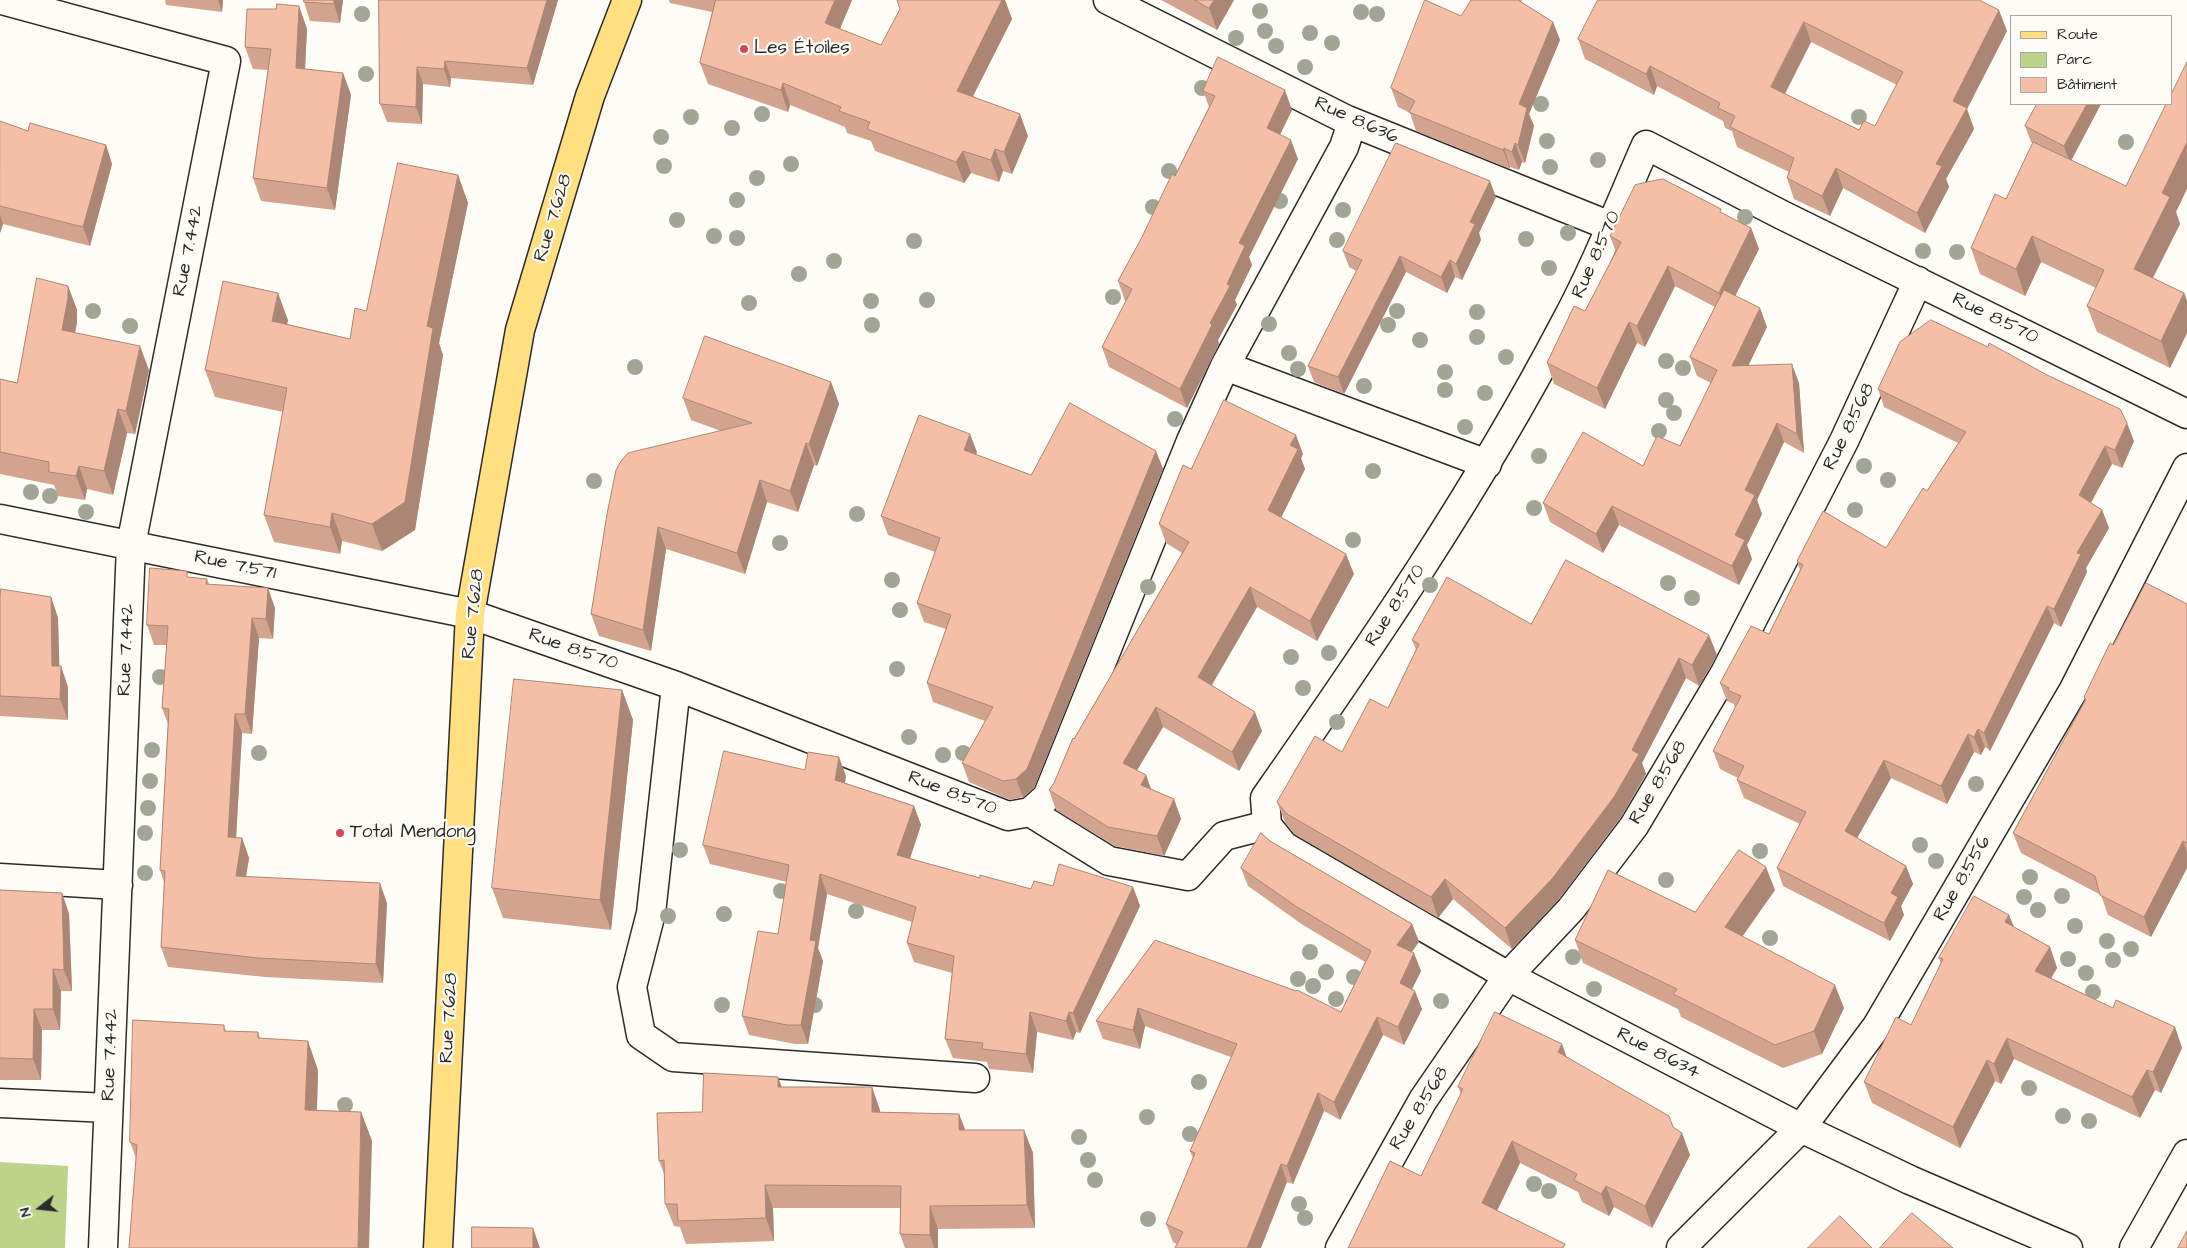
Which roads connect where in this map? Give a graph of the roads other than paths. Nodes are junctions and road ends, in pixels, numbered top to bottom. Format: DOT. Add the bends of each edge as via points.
graph roads {
  1 [pos="2,0"];
  2 [pos="627,0"];
  3 [pos="1108,0"];
  4 [pos="1347,120"];
  5 [pos="1610,226"];
  6 [pos="1918,281"];
  7 [pos="1225,366"];
  8 [pos="2187,414"];
  9 [pos="1487,464"];
  10 [pos="2187,468"];
  11 [pos="0,519"];
  12 [pos="131,544"];
  13 [pos="470,614"];
  14 [pos="676,686"];
  15 [pos="1030,812"];
  16 [pos="1267,825"];
  17 [pos="0,878"];
  18 [pos="118,885"];
  19 [pos="1508,976"];
  20 [pos="975,1078"];
  21 [pos="0,1103"];
  22 [pos="108,1108"];
  23 [pos="1801,1128"];
  24 [pos="2187,1154"];
  25 [pos="103,1248"];
  26 [pos="438,1248"];
  27 [pos="1340,1248"];
  28 [pos="1681,1248"];
  29 [pos="2068,1248"];
  30 [pos="2134,1248"];
  1 -- 12 [label="street, Rue 7.442" via="226,61"];
  2 -- 13 [label="main road, Rue 7.628" via="590,96 520,330"];
  3 -- 4 [label="street, Rue 8.636"];
  4 -- 5 [label="street, Rue 8.636"];
  4 -- 7 [label="street" via="1350,129 1344,147"];
  5 -- 6 [label="street, Rue 8.570" via="1646,145"];
  5 -- 9 [label="street, Rue 8.570" via="1565,324"];
  6 -- 8 [label="street, Rue 8.570"];
  6 -- 19 [label="street, Rue 8.568" via="1844,441 1720,681 1634,826 1571,909"];
  7 -- 9 [label="street"];
  7 -- 15 [label="street" via="1191,441 1047,797"];
  9 -- 16 [label="street, Rue 8.570" via="1361,659 1265,798"];
  10 -- 23 [label="street, Rue 8.556" via="2074,691 1877,1026"];
  11 -- 12 [label="street, Rue 7.571"];
  12 -- 13 [label="street, Rue 7.571"];
  12 -- 18 [label="street, Rue 7.442"];
  13 -- 14 [label="street, Rue 8.570"];
  13 -- 26 [label="main road, Rue 7.628"];
  14 -- 15 [label="street, Rue 8.570" via="1008,816"];
  14 -- 20 [label="street" via="651,912 632,987 641,1035 673,1057"];
  15 -- 16 [label="street" via="1109,860 1188,876 1224,836"];
  16 -- 19 [label="street, Rue 8.634" via="1284,846"];
  17 -- 18 [label="street"];
  18 -- 22 [label="street, Rue 7.442"];
  19 -- 23 [label="street, Rue 8.634"];
  19 -- 27 [label="street, Rue 8.568" via="1423,1100"];
  21 -- 22 [label="street"];
  22 -- 25 [label="street, Rue 7.442"];
  23 -- 28 [label="street, Rue 8.556"];
  23 -- 29 [label="street, Rue 8.634" via="1910,1180"];
  24 -- 30 [label="street"];
}
